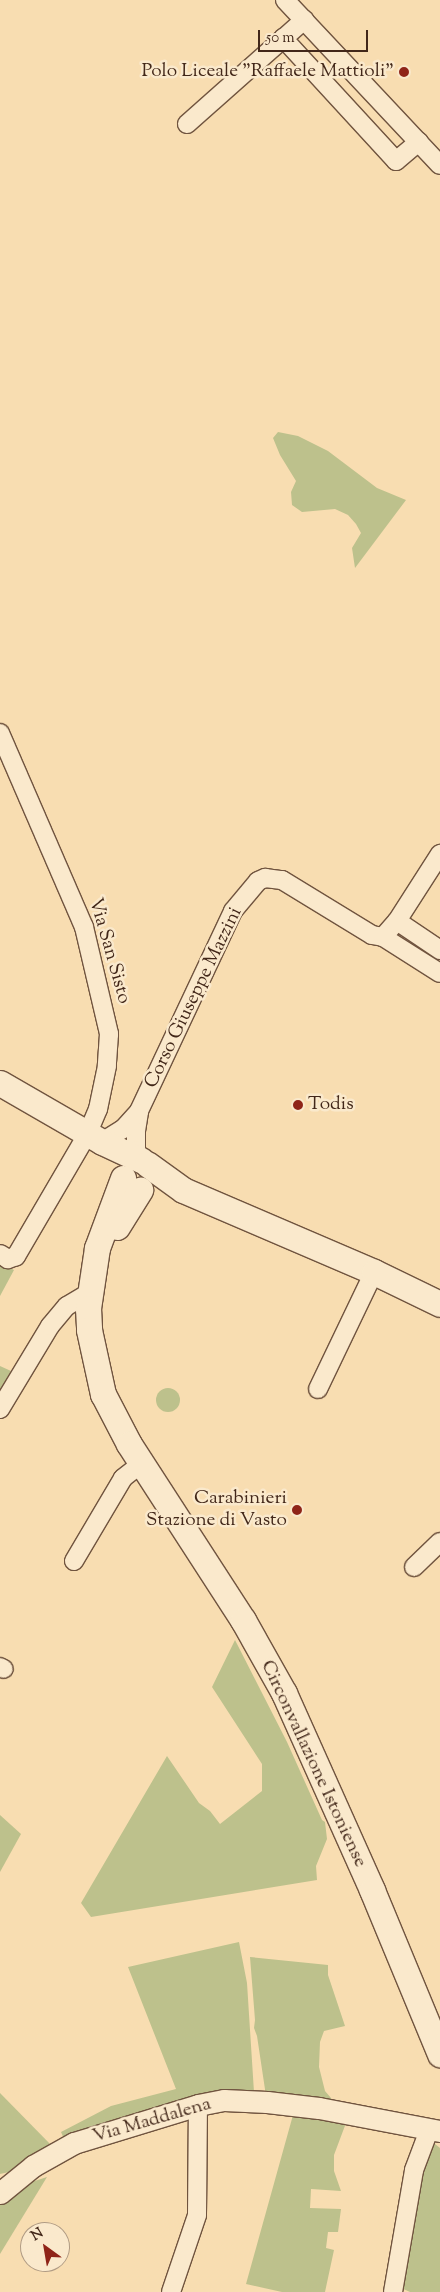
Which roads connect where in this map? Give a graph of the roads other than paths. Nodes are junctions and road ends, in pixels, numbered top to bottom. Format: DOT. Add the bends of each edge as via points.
graph roads {
  1 [pos="285,0"];
  2 [pos="304,20"];
  3 [pos="283,38"];
  4 [pos="187,124"];
  5 [pos="419,142"];
  6 [pos="440,164"];
  7 [pos="0,733"];
  8 [pos="440,854"];
  9 [pos="397,921"];
  10 [pos="383,937"];
  11 [pos="440,950"];
  12 [pos="440,973"];
  13 [pos="0,1083"];
  14 [pos="139,1111"];
  15 [pos="95,1138"];
  16 [pos="137,1175"];
  17 [pos="0,1254"];
  18 [pos="374,1272"];
  19 [pos="90,1288"];
  20 [pos="440,1304"];
  21 [pos="318,1389"];
  22 [pos="0,1409"];
  23 [pos="142,1464"];
  24 [pos="440,1542"];
  25 [pos="74,1561"];
  26 [pos="414,1567"];
  27 [pos="440,2054"];
  28 [pos="198,2106"];
  29 [pos="436,2131"];
  30 [pos="0,2193"];
  31 [pos="171,2292"];
  32 [pos="393,2292"];
  1 -- 2 [label="street"];
  2 -- 3 [label="street"];
  2 -- 5 [label="street"];
  3 -- 4 [label="street"];
  3 -- 5 [label="street" via="396,162"];
  5 -- 6 [label="street"];
  7 -- 15 [label="street, Via San Sisto" via="72,898 93,959 109,1034"];
  8 -- 9 [label="street"];
  9 -- 10 [label="street"];
  9 -- 11 [label="street"];
  10 -- 12 [label="street, Corso Giuseppe Mazzini"];
  10 -- 14 [label="street, Corso Giuseppe Mazzini" via="372,935 282,880 265,878 258,881 233,911"];
  13 -- 15 [label="main road"];
  14 -- 15 [label="street, Corso Giuseppe Mazzini" via="123,1130"];
  14 -- 16 [label="street, Corso Giuseppe Mazzini"];
  15 -- 16 [label="main road"];
  15 -- 17 [label="street, Via San Sisto" via="16,1256 8,1259"];
  16 -- 18 [label="main road" via="183,1190"];
  16 -- 19 [label="main road, Circonvallazione Istoniense" via="97,1248"];
  18 -- 20 [label="main road"];
  18 -- 21 [label="street"];
  19 -- 22 [label="street" via="67,1306 50,1326"];
  19 -- 23 [label="main road, Circonvallazione Istoniense" via="89,1330 104,1394"];
  23 -- 25 [label="street" via="123,1478"];
  23 -- 27 [label="main road, Circonvallazione Istoniense" via="238,1611 284,1693 372,1890"];
  24 -- 26 [label="street"];
  28 -- 29 [label="street, Via Maddalena" via="224,2100 267,2102 319,2108"];
  28 -- 30 [label="street, Via Maddalena" via="74,2143 34,2166"];
  28 -- 31 [label="street" via="197,2215"];
  29 -- 32 [label="street" via="414,2170"];
}
